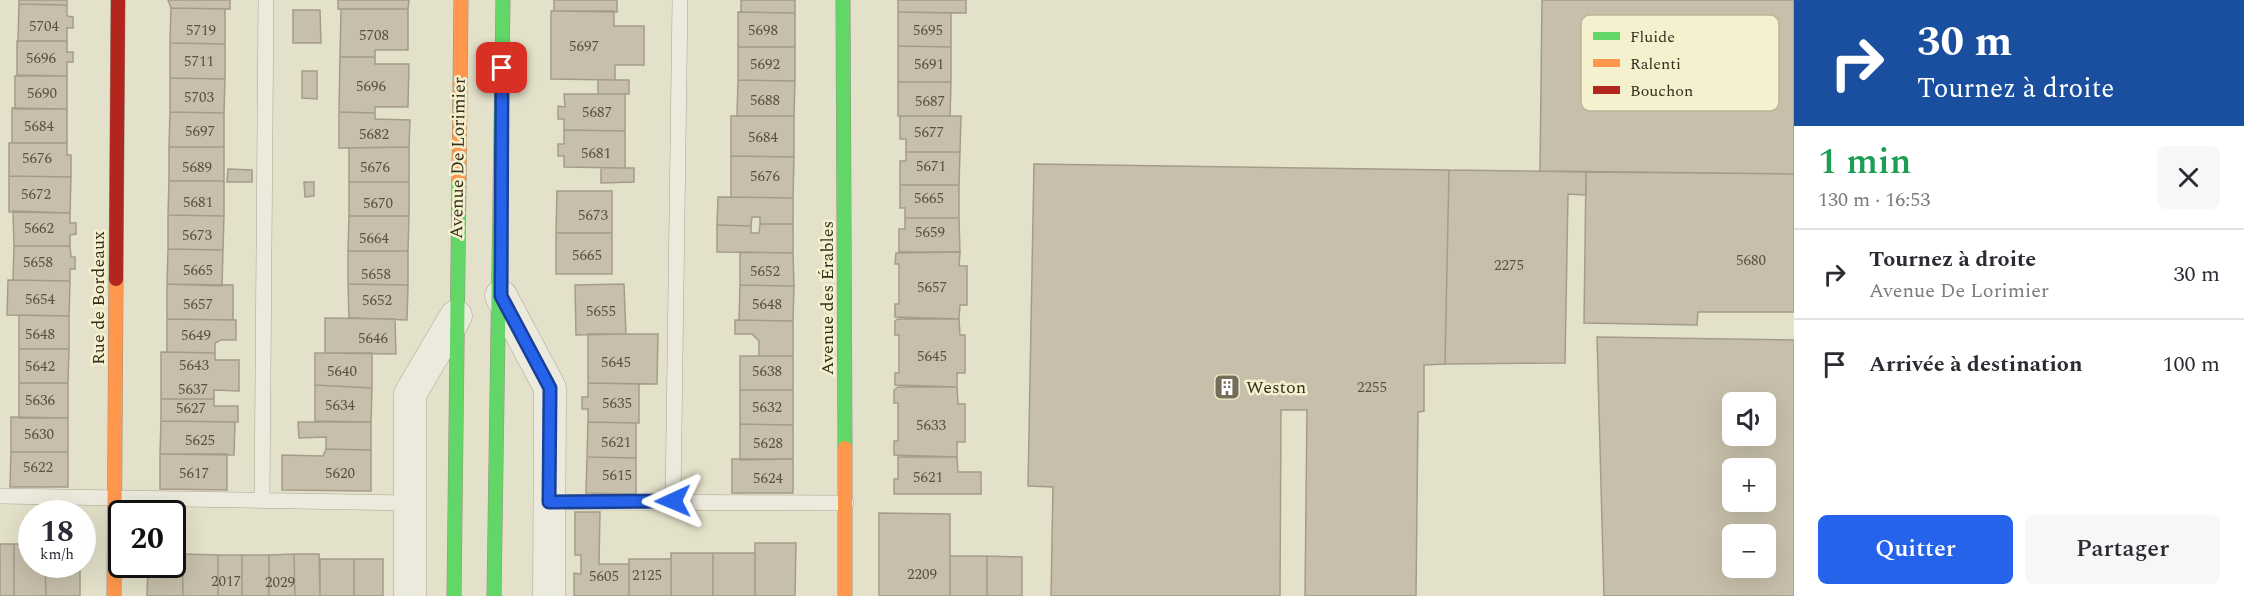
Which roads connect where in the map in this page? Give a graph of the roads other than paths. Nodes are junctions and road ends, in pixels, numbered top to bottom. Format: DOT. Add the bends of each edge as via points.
graph roads {
  1 [pos="118,0"];
  2 [pos="266,0"];
  3 [pos="461,0"];
  4 [pos="503,0"];
  5 [pos="680,0"];
  6 [pos="843,0"];
  7 [pos="501,296"];
  8 [pos="456,316"];
  9 [pos="0,496"];
  10 [pos="115,497"];
  11 [pos="262,499"];
  12 [pos="673,501"];
  13 [pos="549,502"];
  14 [pos="410,503"];
  15 [pos="846,503"];
  16 [pos="114,596"];
  17 [pos="410,596"];
  18 [pos="454,596"];
  19 [pos="494,596"];
  20 [pos="549,596"];
  21 [pos="845,596"];
  1 -- 10 [label="street, Rue de Bordeaux"];
  2 -- 11 [label="lane"];
  3 -- 8 [label="street, Avenue De Lorimier"];
  4 -- 7 [label="street"];
  5 -- 12 [label="lane"];
  6 -- 15 [label="street, Avenue des Érables"];
  7 -- 13 [label="street" via="550,388"];
  7 -- 19 [label="street"];
  8 -- 14 [label="street, Avenue De Lorimier" via="410,394"];
  8 -- 18 [label="street, Avenue De Lorimier"];
  9 -- 10 [label="lane"];
  10 -- 11 [label="lane"];
  10 -- 16 [label="street, Rue de Bordeaux"];
  11 -- 14 [label="lane"];
  12 -- 13 [label="lane"];
  12 -- 15 [label="lane"];
  13 -- 20 [label="street"];
  14 -- 17 [label="street, Avenue De Lorimier"];
  15 -- 21 [label="street, Avenue des Érables"];
}
